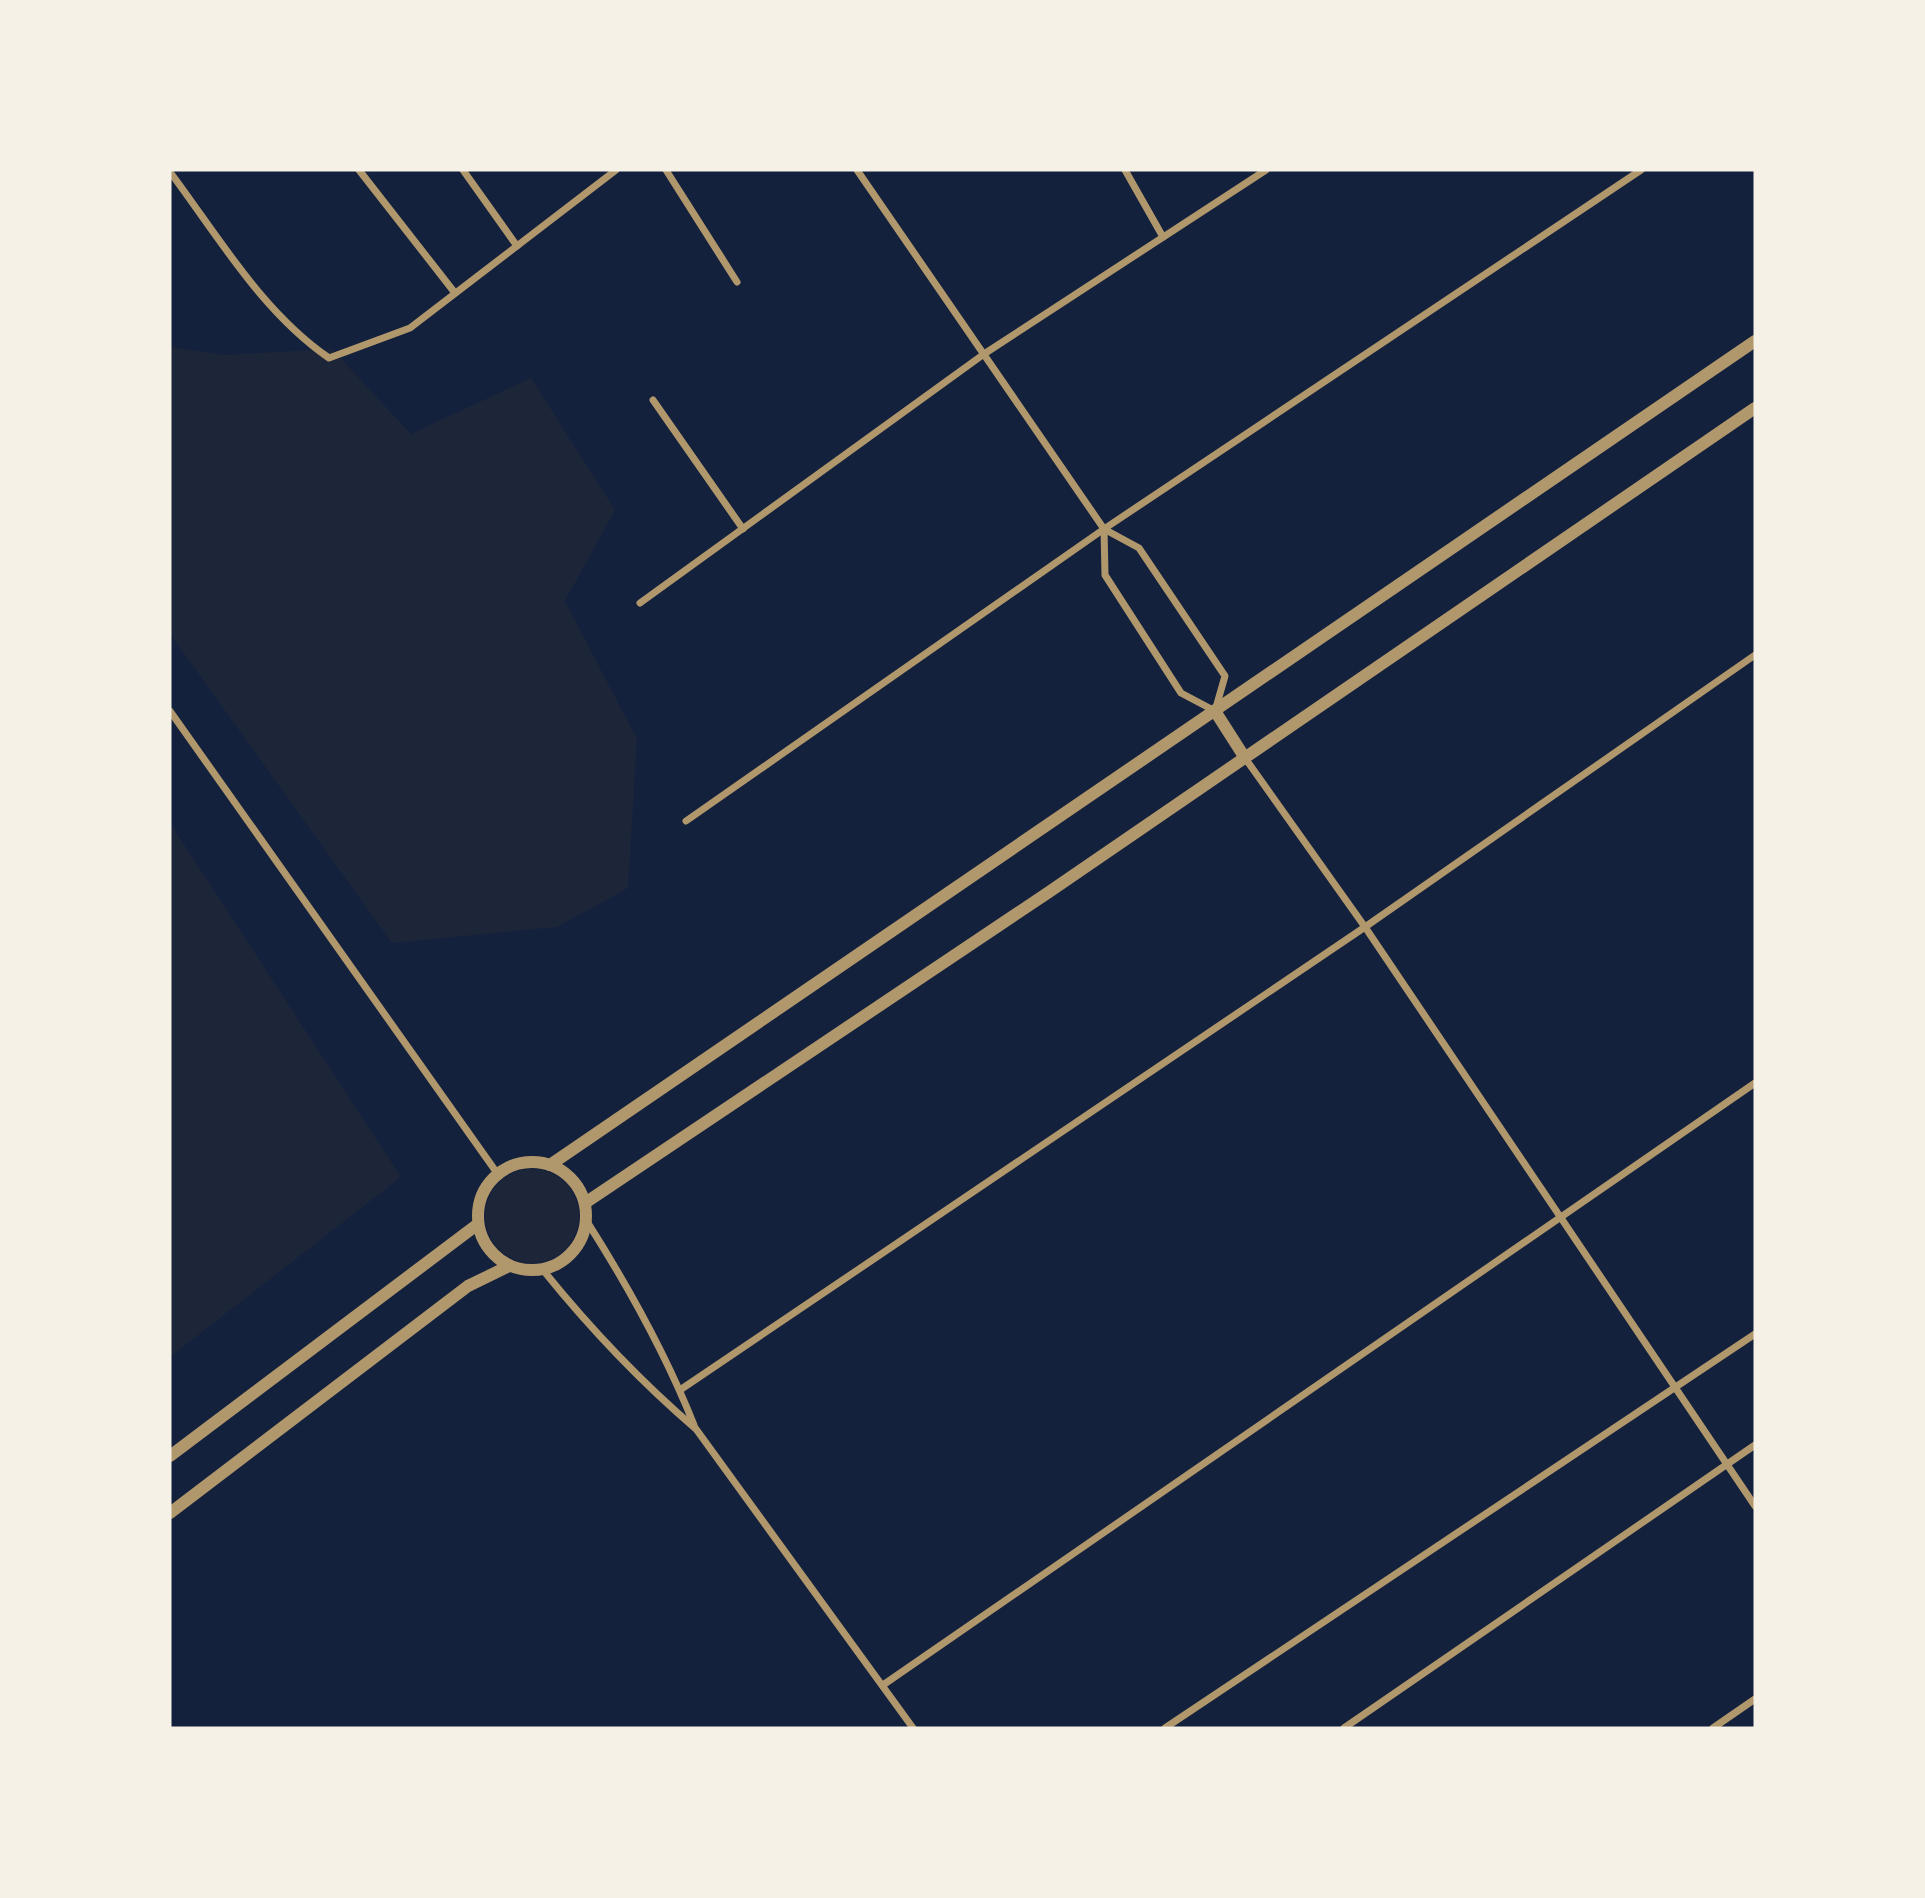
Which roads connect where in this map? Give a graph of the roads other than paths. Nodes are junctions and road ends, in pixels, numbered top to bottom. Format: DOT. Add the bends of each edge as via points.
graph roads {
  1 [pos="359,170"];
  2 [pos="463,170"];
  3 [pos="616,170"];
  4 [pos="666,170"];
  5 [pos="858,170"];
  6 [pos="1125,170"];
  7 [pos="1248,170"];
  8 [pos="1266,170"];
  9 [pos="1641,170"];
  10 [pos="170,172"];
  11 [pos="1253,178"];
  12 [pos="1163,237"];
  13 [pos="517,246"];
  14 [pos="737,282"];
  15 [pos="455,293"];
  16 [pos="1755,341"];
  17 [pos="984,354"];
  18 [pos="653,400"];
  19 [pos="1755,408"];
  20 [pos="743,529"];
  21 [pos="1104,529"];
  22 [pos="640,603"];
  23 [pos="1755,655"];
  24 [pos="170,711"];
  25 [pos="1215,711"];
  26 [pos="1245,758"];
  27 [pos="686,821"];
  28 [pos="1365,926"];
  29 [pos="1755,1083"];
  30 [pos="550,1165"];
  31 [pos="497,1173"];
  32 [pos="585,1203"];
  33 [pos="1561,1217"];
  34 [pos="586,1220"];
  35 [pos="478,1224"];
  36 [pos="509,1266"];
  37 [pos="543,1269"];
  38 [pos="1755,1334"];
  39 [pos="1677,1387"];
  40 [pos="680,1390"];
  41 [pos="696,1429"];
  42 [pos="1755,1445"];
  43 [pos="170,1456"];
  44 [pos="1725,1466"];
  45 [pos="1755,1506"];
  46 [pos="170,1513"];
  47 [pos="883,1685"];
  48 [pos="1755,1699"];
  49 [pos="912,1728"];
  50 [pos="1164,1728"];
  51 [pos="1344,1728"];
  52 [pos="1713,1728"];
  1 -- 15 [label="street"];
  2 -- 13 [label="street"];
  3 -- 13 [label="street"];
  4 -- 14 [label="street"];
  5 -- 17 [label="street"];
  6 -- 12 [label="street"];
  7 -- 11 [label="street"];
  8 -- 11 [label="street"];
  9 -- 21 [label="street"];
  10 -- 15 [label="street" via="276,312 329,358 410,328"];
  11 -- 12 [label="street"];
  12 -- 17 [label="street"];
  13 -- 15 [label="street"];
  16 -- 25 [label="street"];
  17 -- 20 [label="street"];
  17 -- 21 [label="street"];
  18 -- 20 [label="street"];
  19 -- 26 [label="street"];
  20 -- 22 [label="street"];
  21 -- 25 [label="street" via="1105,575 1181,693"];
  21 -- 25 [label="street" via="1139,548 1225,676"];
  21 -- 27 [label="street"];
  23 -- 28 [label="street"];
  24 -- 31 [label="street"];
  25 -- 26 [label="street"];
  25 -- 30 [label="street"];
  26 -- 28 [label="street"];
  26 -- 32 [label="street"];
  28 -- 33 [label="street"];
  28 -- 40 [label="street"];
  29 -- 33 [label="street"];
  30 -- 31 [label="street" via="531,1162"];
  30 -- 32 [label="street" via="579,1187"];
  31 -- 35 [label="street" via="485,1188"];
  32 -- 34 [label="street"];
  33 -- 39 [label="street"];
  33 -- 47 [label="street"];
  34 -- 37 [label="street" via="573,1252"];
  34 -- 40 [label="street" via="629,1287"];
  35 -- 36 [label="street" via="483,1241"];
  35 -- 43 [label="street"];
  36 -- 37 [label="street"];
  36 -- 46 [label="street" via="468,1286"];
  37 -- 41 [label="street" via="575,1310"];
  38 -- 39 [label="street"];
  39 -- 44 [label="street"];
  39 -- 50 [label="street"];
  40 -- 41 [label="street"];
  41 -- 47 [label="street"];
  42 -- 44 [label="street"];
  44 -- 45 [label="street"];
  44 -- 51 [label="street"];
  47 -- 49 [label="street"];
  48 -- 52 [label="street"];
}
